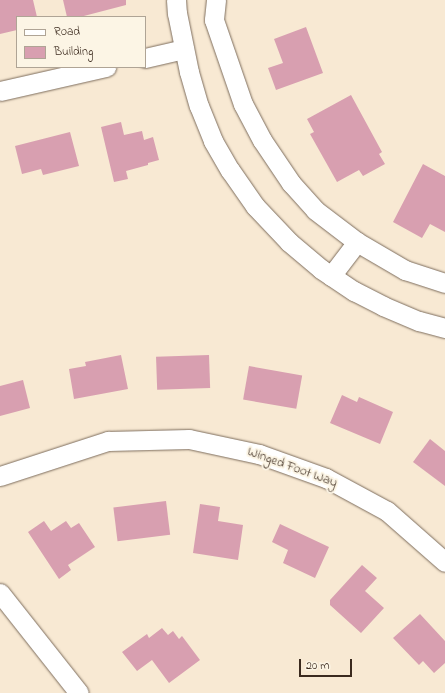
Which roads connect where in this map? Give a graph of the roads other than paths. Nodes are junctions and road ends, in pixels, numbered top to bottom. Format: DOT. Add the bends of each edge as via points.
graph roads {
  1 [pos="176,0"];
  2 [pos="216,0"];
  3 [pos="184,49"];
  4 [pos="146,58"];
  5 [pos="102,68"];
  6 [pos="0,91"];
  7 [pos="357,242"];
  8 [pos="331,276"];
  9 [pos="445,283"];
  10 [pos="445,328"];
  11 [pos="0,476"];
  12 [pos="445,562"];
  13 [pos="0,593"];
  14 [pos="79,693"];
  1 -- 3 [label="street"];
  2 -- 7 [label="street" via="214,20 243,104 262,140 291,183 315,210"];
  3 -- 4 [label="street"];
  3 -- 8 [label="street" via="199,106 213,141 230,170 256,206 288,242"];
  5 -- 6 [label="street"];
  7 -- 8 [label="street"];
  7 -- 9 [label="street" via="405,270"];
  8 -- 10 [label="street" via="383,306 419,321"];
  11 -- 12 [label="street, Winged Foot Way" via="108,441 189,439 259,454 326,478 387,511"];
  13 -- 14 [label="street"];
}
